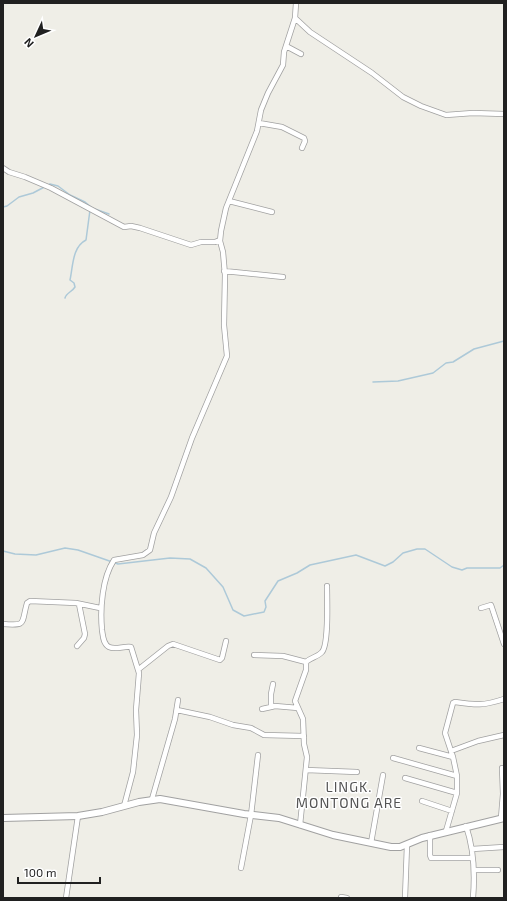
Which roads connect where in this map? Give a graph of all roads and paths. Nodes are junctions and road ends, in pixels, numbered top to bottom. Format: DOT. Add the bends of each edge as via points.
graph roads {
  1 [pos="296,3"];
  2 [pos="295,18"];
  3 [pos="286,46"];
  4 [pos="301,54"];
  5 [pos="504,114"];
  6 [pos="259,123"];
  7 [pos="302,148"];
  8 [pos="3,168"];
  9 [pos="229,201"];
  10 [pos="272,212"];
  11 [pos="220,240"];
  12 [pos="224,271"];
  13 [pos="283,277"];
  14 [pos="327,586"];
  15 [pos="79,604"];
  16 [pos="100,608"];
  17 [pos="481,608"];
  18 [pos="3,624"];
  19 [pos="226,641"];
  20 [pos="504,644"];
  21 [pos="77,646"];
  22 [pos="254,655"];
  23 [pos="306,662"];
  24 [pos="139,670"];
  25 [pos="273,684"];
  26 [pos="504,699"];
  27 [pos="178,700"];
  28 [pos="271,707"];
  29 [pos="298,708"];
  30 [pos="262,709"];
  31 [pos="177,710"];
  32 [pos="504,735"];
  33 [pos="304,736"];
  34 [pos="419,748"];
  35 [pos="452,751"];
  36 [pos="258,755"];
  37 [pos="453,757"];
  38 [pos="393,758"];
  39 [pos="502,768"];
  40 [pos="306,770"];
  41 [pos="357,772"];
  42 [pos="383,774"];
  43 [pos="457,776"];
  44 [pos="405,778"];
  45 [pos="457,793"];
  46 [pos="152,799"];
  47 [pos="422,801"];
  48 [pos="124,806"];
  49 [pos="452,811"];
  50 [pos="252,815"];
  51 [pos="78,816"];
  52 [pos="3,818"];
  53 [pos="503,818"];
  54 [pos="300,825"];
  55 [pos="466,826"];
  56 [pos="446,831"];
  57 [pos="430,835"];
  58 [pos="371,843"];
  59 [pos="407,845"];
  60 [pos="504,848"];
  61 [pos="472,849"];
  62 [pos="472,858"];
  63 [pos="241,868"];
  64 [pos="474,870"];
  65 [pos="498,870"];
  66 [pos="341,897"];
  67 [pos="66,898"];
  68 [pos="347,898"];
  69 [pos="405,898"];
  70 [pos="473,898"];
  1 -- 2 [label="street"];
  2 -- 3 [label="street"];
  2 -- 5 [label="street" via="310,32 403,97 421,106 446,115"];
  3 -- 4 [label="street"];
  3 -- 6 [label="street" via="283,65 264,104"];
  6 -- 7 [label="street" via="282,127 304,138"];
  6 -- 9 [label="street"];
  8 -- 11 [label="street" via="52,188 120,225 140,228 191,245"];
  9 -- 10 [label="street"];
  9 -- 11 [label="street"];
  11 -- 12 [label="street"];
  12 -- 13 [label="street"];
  12 -- 16 [label="street" via="227,353 221,371 154,533 150,550 143,555 113,561 104,586"];
  14 -- 23 [label="street" via="326,646 320,655"];
  15 -- 16 [label="street"];
  15 -- 18 [label="street" via="29,601 21,624"];
  15 -- 21 [label="street" via="84,638"];
  16 -- 24 [label="street" via="106,644 112,647 131,647"];
  17 -- 20 [label="street" via="491,605"];
  19 -- 24 [label="street" via="220,660 173,644"];
  22 -- 23 [label="street" via="283,656"];
  23 -- 29 [label="street" via="306,670 295,701"];
  24 -- 48 [label="street" via="134,764"];
  25 -- 28 [label="street"];
  26 -- 35 [label="street" via="486,705 454,702 445,733"];
  27 -- 31 [label="street"];
  28 -- 29 [label="street"];
  28 -- 30 [label="street"];
  29 -- 33 [label="street"];
  31 -- 33 [label="street" via="251,728 266,735"];
  31 -- 46 [label="street"];
  32 -- 35 [label="street"];
  33 -- 40 [label="street"];
  34 -- 37 [label="street"];
  35 -- 37 [label="street"];
  36 -- 50 [label="street"];
  37 -- 43 [label="street"];
  38 -- 43 [label="street"];
  39 -- 53 [label="street"];
  40 -- 41 [label="street"];
  40 -- 54 [label="street"];
  42 -- 58 [label="street"];
  43 -- 45 [label="street"];
  44 -- 45 [label="street"];
  45 -- 49 [label="street"];
  46 -- 48 [label="street"];
  46 -- 50 [label="street"];
  47 -- 49 [label="street"];
  48 -- 51 [label="street"];
  49 -- 56 [label="street"];
  50 -- 54 [label="street" via="279,818"];
  50 -- 63 [label="street"];
  51 -- 52 [label="street"];
  51 -- 67 [label="street"];
  53 -- 55 [label="street"];
  54 -- 58 [label="street"];
  55 -- 56 [label="street"];
  55 -- 61 [label="street"];
  56 -- 57 [label="street"];
  57 -- 59 [label="street"];
  57 -- 62 [label="street" via="432,858"];
  58 -- 59 [label="street" via="391,847"];
  59 -- 69 [label="street"];
  60 -- 61 [label="street"];
  61 -- 62 [label="street"];
  62 -- 64 [label="street"];
  64 -- 65 [label="street"];
  64 -- 70 [label="street"];
  66 -- 68 [label="street"];
}
